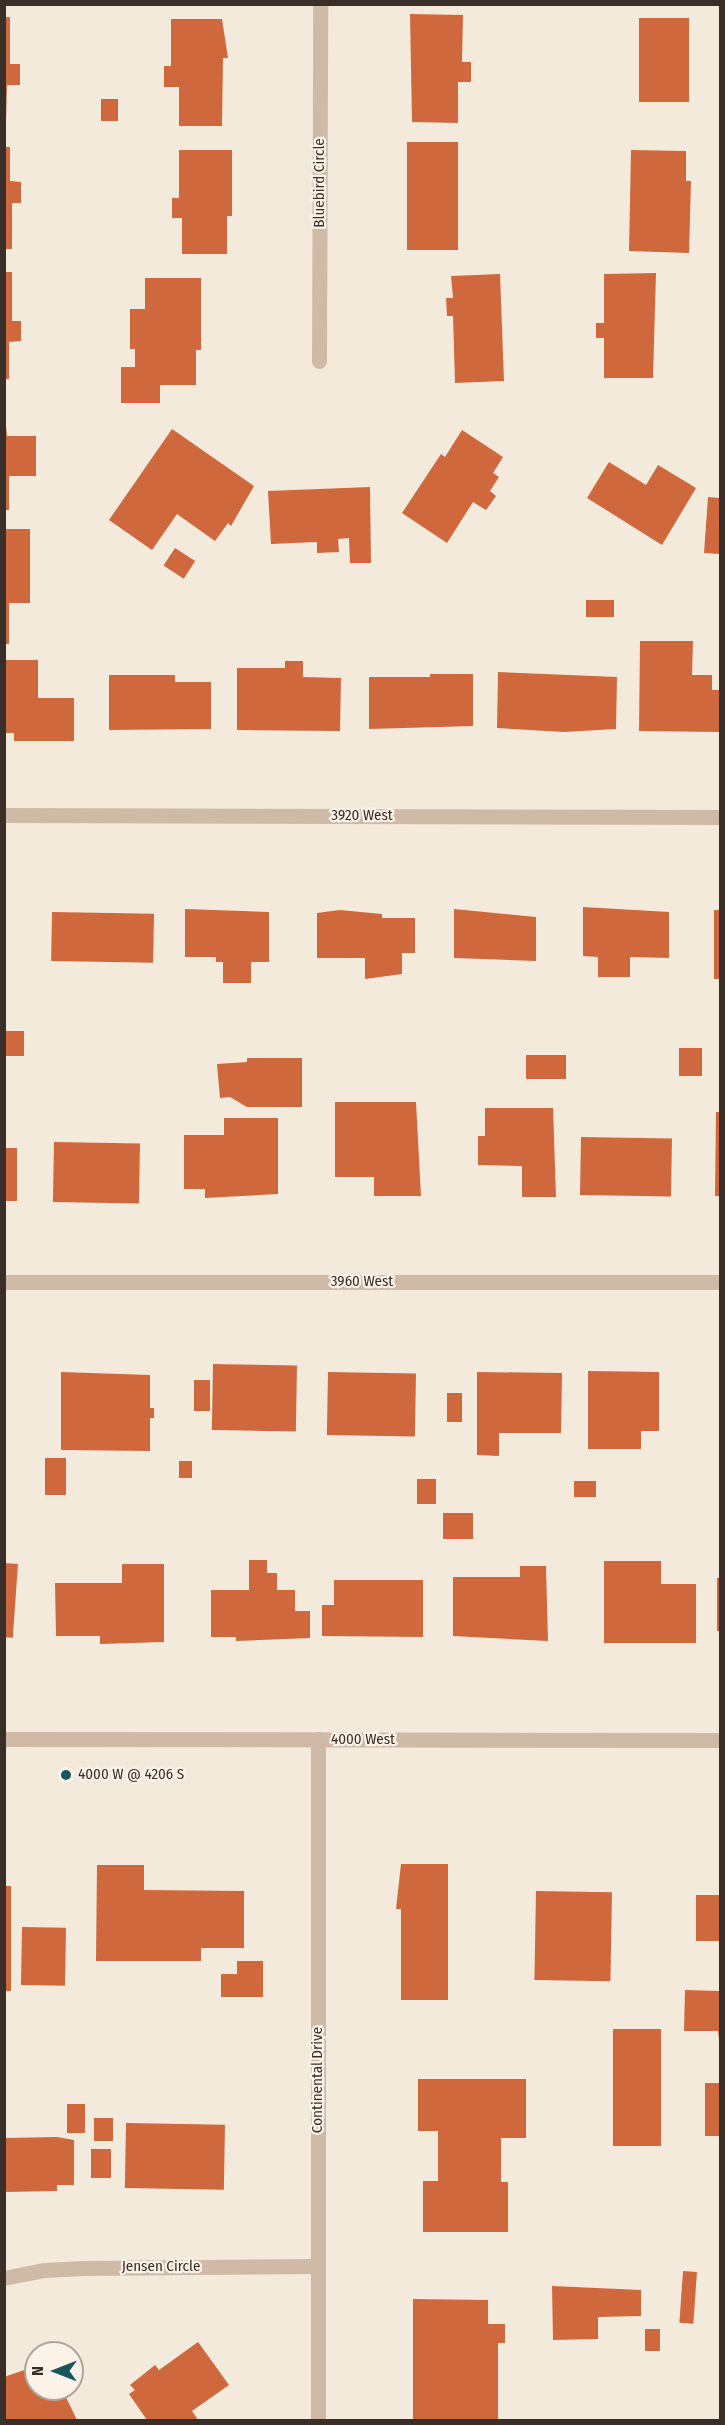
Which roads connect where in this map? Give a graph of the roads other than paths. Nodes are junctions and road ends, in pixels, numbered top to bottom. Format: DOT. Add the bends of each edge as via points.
graph roads {
  1 [pos="320,4"];
  2 [pos="319,361"];
  3 [pos="4,815"];
  4 [pos="720,817"];
  5 [pos="4,1282"];
  6 [pos="720,1282"];
  7 [pos="4,1739"];
  8 [pos="318,1739"];
  9 [pos="720,1740"];
  10 [pos="318,2266"];
  11 [pos="4,2278"];
  12 [pos="318,2421"];
  1 -- 2 [label="street, Bluebird Circle"];
  3 -- 4 [label="street, 3920 West"];
  5 -- 6 [label="street, 3960 West"];
  7 -- 8 [label="street, 4000 West"];
  8 -- 9 [label="street, 4000 West"];
  8 -- 10 [label="street, Continental Drive"];
  10 -- 11 [label="street, Jensen Circle" via="83,2268"];
  10 -- 12 [label="street, Continental Drive"];
}
